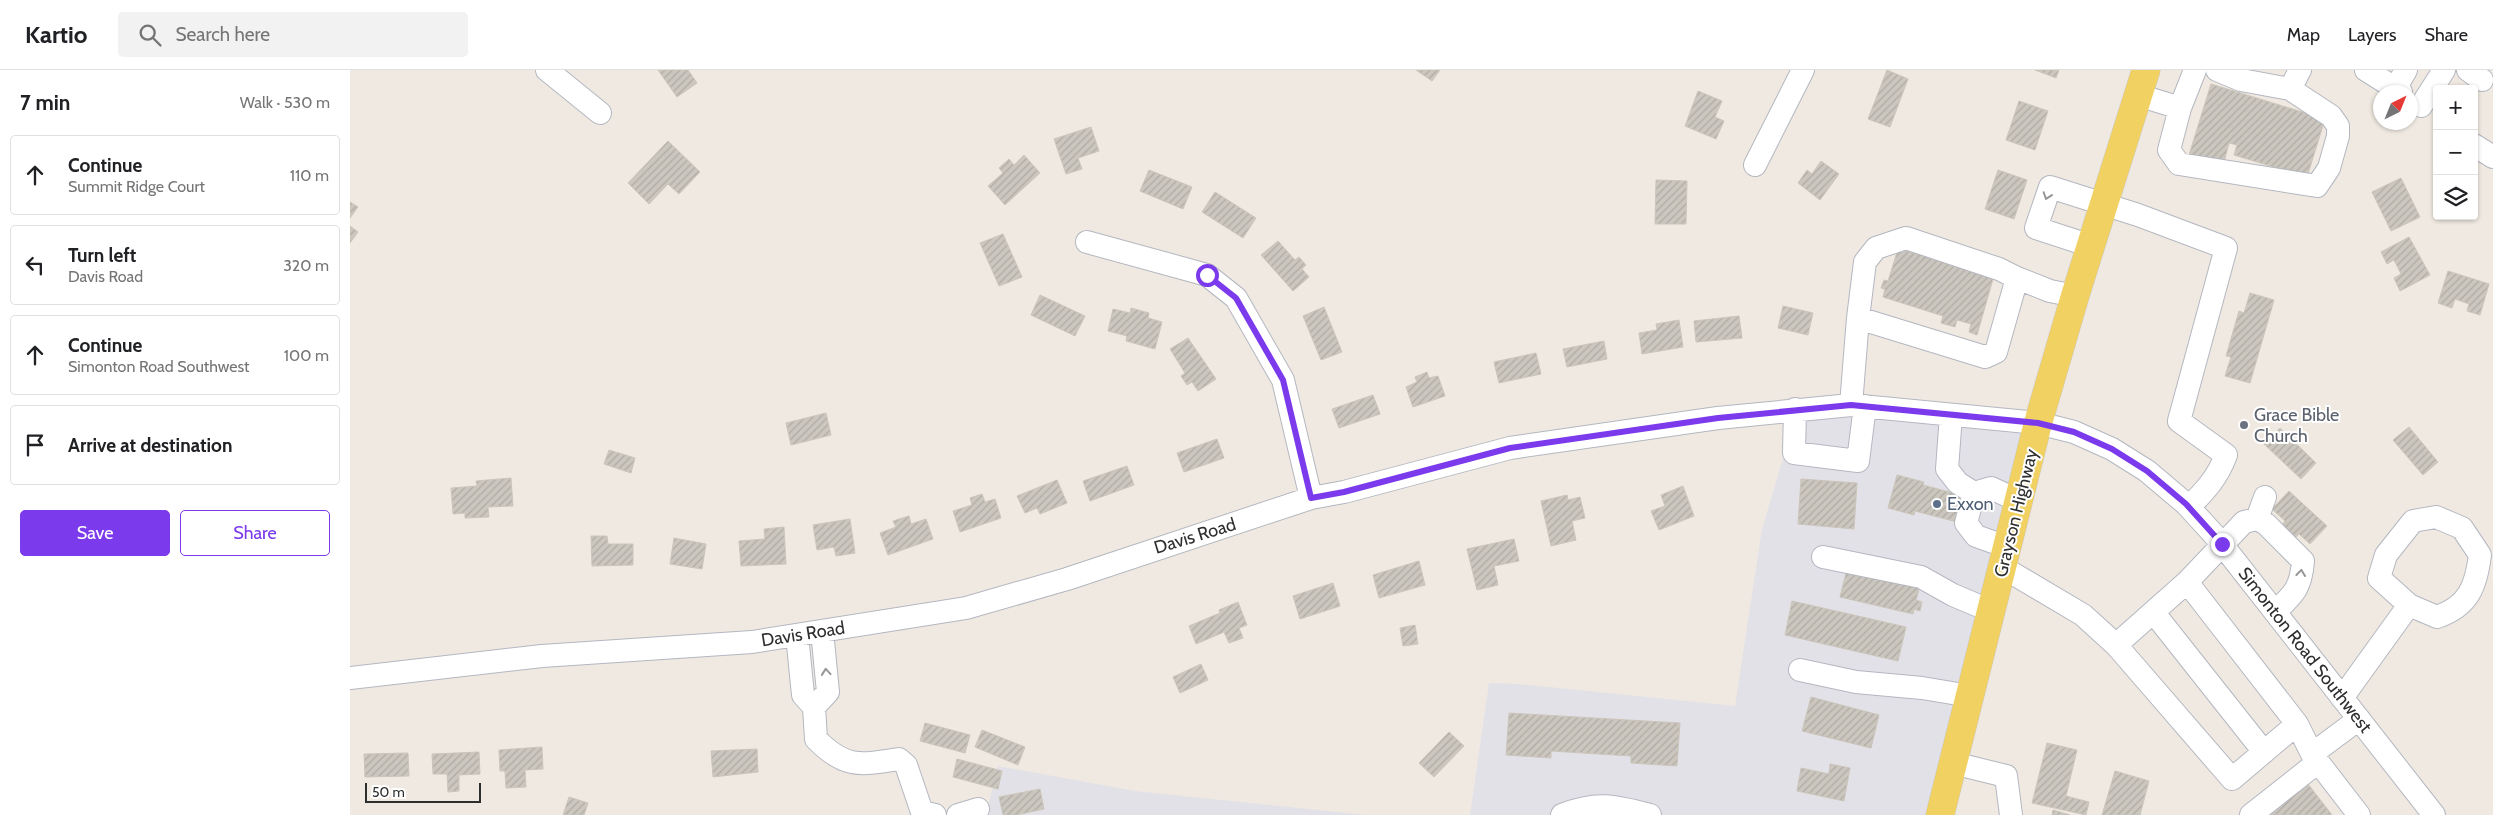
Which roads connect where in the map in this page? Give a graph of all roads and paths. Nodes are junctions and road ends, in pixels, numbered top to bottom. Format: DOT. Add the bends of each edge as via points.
graph roads {
  1 [pos="547,70"];
  2 [pos="1803,70"];
  3 [pos="2146,70"];
  4 [pos="2195,70"];
  5 [pos="2217,70"];
  6 [pos="2366,70"];
  7 [pos="2444,70"];
  8 [pos="2295,80"];
  9 [pos="2394,85"];
  10 [pos="2418,90"];
  11 [pos="2138,96"];
  12 [pos="2180,108"];
  13 [pos="600,113"];
  14 [pos="1755,165"];
  15 [pos="2104,203"];
  16 [pos="1088,242"];
  17 [pos="2091,246"];
  18 [pos="1918,248"];
  19 [pos="1963,256"];
  20 [pos="2017,278"];
  21 [pos="2075,296"];
  22 [pos="1858,318"];
  23 [pos="1858,405"];
  24 [pos="1795,409"];
  25 [pos="1952,415"];
  26 [pos="2038,423"];
  27 [pos="1974,492"];
  28 [pos="2265,497"];
  29 [pos="1311,498"];
  30 [pos="2019,502"];
  31 [pos="2189,507"];
  32 [pos="2257,519"];
  33 [pos="2222,544"];
  34 [pos="1823,557"];
  35 [pos="2005,557"];
  36 [pos="2187,582"];
  37 [pos="2408,605"];
  38 [pos="1991,611"];
  39 [pos="2275,612"];
  40 [pos="2154,613"];
  41 [pos="822,631"];
  42 [pos="797,635"];
  43 [pos="2116,645"];
  44 [pos="1800,670"];
  45 [pos="350,678"];
  46 [pos="1970,696"];
  47 [pos="2342,698"];
  48 [pos="814,707"];
  49 [pos="2359,719"];
  50 [pos="2297,724"];
  51 [pos="2264,752"];
  52 [pos="2315,758"];
  53 [pos="1953,763"];
  54 [pos="934,815"];
  55 [pos="1562,815"];
  56 [pos="1650,815"];
  57 [pos="1940,815"];
  58 [pos="2011,815"];
  59 [pos="2251,815"];
  60 [pos="2359,815"];
  61 [pos="2434,815"];
  1 -- 13 [label="street"];
  2 -- 14 [label="street"];
  3 -- 11 [label="main road, Grayson Highway"];
  4 -- 12 [label="street"];
  5 -- 8 [label="street" via="2241,80"];
  6 -- 9 [label="street"];
  7 -- 10 [label="street"];
  8 -- 12 [label="street" via="2338,126 2329,168 2318,186 2179,164 2169,150"];
  11 -- 12 [label="street"];
  11 -- 15 [label="main road, Grayson Highway"];
  15 -- 17 [label="main road, Grayson Highway"];
  15 -- 17 [label="street, one-way" via="2050,187 2036,228"];
  15 -- 31 [label="street" via="2226,248 2179,420 2226,456 2207,489"];
  16 -- 29 [label="street" via="1207,275 1236,298 1283,380"];
  17 -- 21 [label="main road, Grayson Highway"];
  18 -- 19 [label="street" via="1951,260"];
  18 -- 19 [label="street" via="1906,238"];
  18 -- 22 [label="street" via="1876,248 1865,262"];
  19 -- 20 [label="street"];
  20 -- 21 [label="street" via="2050,291"];
  20 -- 22 [label="street" via="1996,352 1986,357"];
  21 -- 26 [label="main road, Grayson Highway"];
  22 -- 23 [label="street"];
  23 -- 24 [label="street, Davis Road"];
  23 -- 24 [label="street" via="1858,461 1794,453"];
  23 -- 25 [label="street, Davis Road"];
  24 -- 29 [label="street, Davis Road" via="1510,448"];
  25 -- 26 [label="street, Davis Road"];
  25 -- 27 [label="street" via="1947,469 1958,483"];
  26 -- 30 [label="main road, Grayson Highway"];
  26 -- 31 [label="street, Simonton Road Southwest" via="2074,432 2112,449 2147,471"];
  27 -- 30 [label="street" via="1990,488"];
  27 -- 35 [label="street" via="1966,523 1976,536"];
  28 -- 32 [label="street"];
  29 -- 41 [label="street, Davis Road" via="1067,579 966,608"];
  30 -- 35 [label="main road, Grayson Highway"];
  31 -- 33 [label="street, Simonton Road Southwest"];
  32 -- 33 [label="street" via="2244,522"];
  39 -- 32 [label="street, one-way" via="2294,594 2301,579 2302,561"];
  33 -- 36 [label="street"];
  33 -- 39 [label="street, Simonton Road Southwest"];
  34 -- 38 [label="street" via="1920,577"];
  35 -- 38 [label="main road, Grayson Highway"];
  35 -- 43 [label="street" via="2083,615"];
  36 -- 40 [label="street"];
  36 -- 50 [label="street"];
  37 -- 37 [label="street" via="2379,578 2386,555 2413,521 2436,517 2462,528 2480,555 2477,578 2468,595 2454,611 2437,617"];
  37 -- 47 [label="street"];
  38 -- 46 [label="main road, Grayson Highway"];
  39 -- 47 [label="street, Simonton Road Southwest"];
  40 -- 43 [label="street"];
  40 -- 51 [label="street"];
  41 -- 42 [label="street, Davis Road"];
  48 -- 41 [label="street, one-way" via="828,692"];
  42 -- 45 [label="street, Davis Road" via="752,642 542,656"];
  42 -- 48 [label="street" via="803,695"];
  43 -- 51 [label="street" via="2232,779"];
  44 -- 46 [label="street" via="1856,682"];
  46 -- 53 [label="main road, Grayson Highway"];
  47 -- 49 [label="street, Simonton Road Southwest"];
  48 -- 54 [label="street" via="816,740 831,755 861,765 900,759 906,765 922,812"];
  49 -- 52 [label="street"];
  49 -- 61 [label="street, Simonton Road Southwest"];
  50 -- 51 [label="street"];
  50 -- 52 [label="street"];
  52 -- 59 [label="street"];
  52 -- 60 [label="street"];
  53 -- 57 [label="main road, Grayson Highway"];
  53 -- 58 [label="street" via="2006,776"];
  55 -- 56 [label="street" via="1581,808 1612,806"];
}
